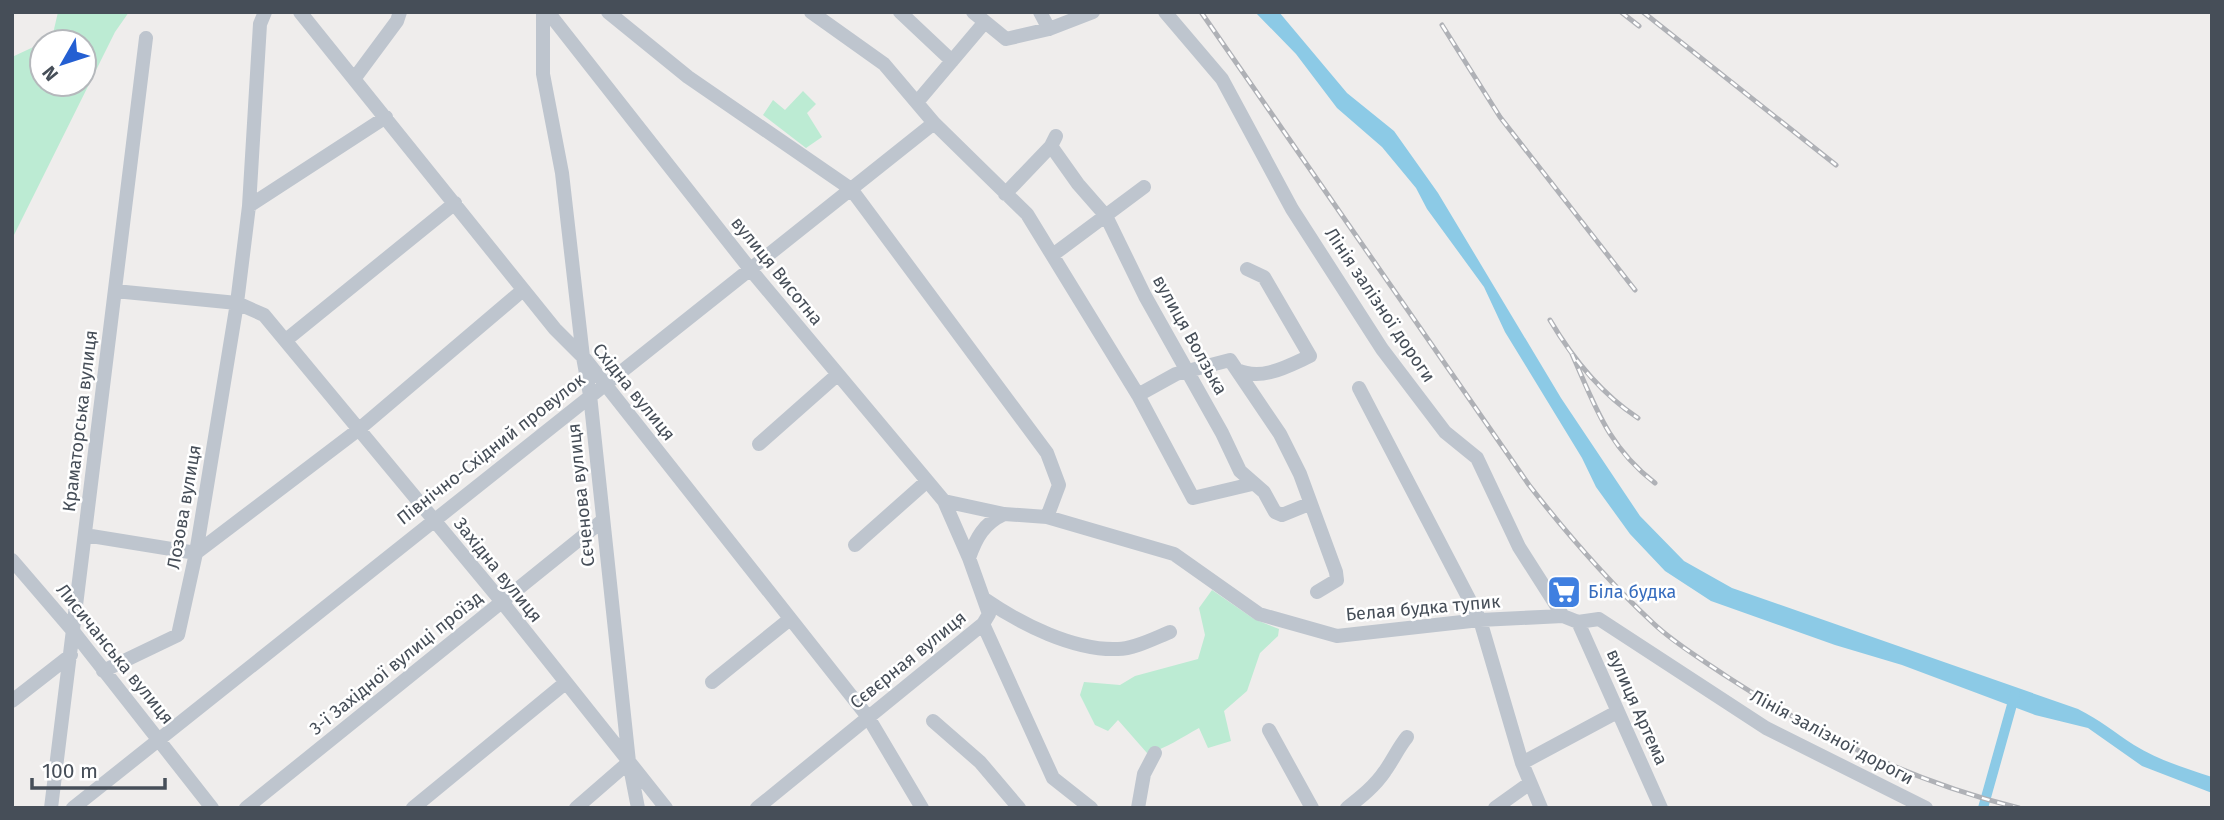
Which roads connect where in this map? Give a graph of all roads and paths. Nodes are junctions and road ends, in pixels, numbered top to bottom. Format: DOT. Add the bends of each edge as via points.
graph roads {
  1 [pos="265,12"];
  2 [pos="300,12"];
  3 [pos="400,12"];
  4 [pos="543,12"];
  5 [pos="548,12"];
  6 [pos="608,12"];
  7 [pos="811,12"];
  8 [pos="900,12"];
  9 [pos="973,12"];
  10 [pos="1040,12"];
  11 [pos="1093,12"];
  12 [pos="1165,12"];
  13 [pos="984,23"];
  14 [pos="1049,29"];
  15 [pos="146,38"];
  16 [pos="952,61"];
  17 [pos="355,79"];
  18 [pos="918,101"];
  19 [pos="386,117"];
  20 [pos="934,123"];
  21 [pos="1144,187"];
  22 [pos="850,189"];
  23 [pos="1005,194"];
  24 [pos="455,204"];
  25 [pos="249,206"];
  26 [pos="1106,216"];
  27 [pos="1054,254"];
  28 [pos="750,269"];
  29 [pos="1247,269"];
  30 [pos="523,290"];
  31 [pos="115,291"];
  32 [pos="237,303"];
  33 [pos="286,340"];
  34 [pos="583,357"];
  35 [pos="1236,370"];
  36 [pos="1189,372"];
  37 [pos="838,375"];
  38 [pos="605,384"];
  39 [pos="1359,388"];
  40 [pos="1138,394"];
  41 [pos="590,395"];
  42 [pos="358,430"];
  43 [pos="759,444"];
  44 [pos="926,482"];
  45 [pos="1252,484"];
  46 [pos="944,502"];
  47 [pos="1309,504"];
  48 [pos="1004,514"];
  49 [pos="1047,517"];
  50 [pos="433,520"];
  51 [pos="602,521"];
  52 [pos="85,536"];
  53 [pos="855,545"];
  54 [pos="196,554"];
  55 [pos="969,558"];
  56 [pos="12,559"];
  57 [pos="1317,593"];
  58 [pos="986,600"];
  59 [pos="502,602"];
  60 [pos="1563,617"];
  61 [pos="790,619"];
  62 [pos="1480,620"];
  63 [pos="1578,622"];
  64 [pos="984,624"];
  65 [pos="73,631"];
  66 [pos="1170,632"];
  67 [pos="71,655"];
  68 [pos="103,671"];
  69 [pos="712,682"];
  70 [pos="564,684"];
  71 [pos="12,701"];
  72 [pos="1617,712"];
  73 [pos="868,718"];
  74 [pos="933,721"];
  75 [pos="1269,730"];
  76 [pos="1407,737"];
  77 [pos="158,738"];
  78 [pos="1154,753"];
  79 [pos="629,762"];
  80 [pos="1522,763"];
  81 [pos="1530,783"];
  82 [pos="51,808"];
  83 [pos="73,808"];
  84 [pos="212,808"];
  85 [pos="246,808"];
  86 [pos="413,808"];
  87 [pos="576,808"];
  88 [pos="638,808"];
  89 [pos="666,808"];
  90 [pos="757,808"];
  91 [pos="922,808"];
  92 [pos="1019,808"];
  93 [pos="1091,808"];
  94 [pos="1139,808"];
  95 [pos="1312,808"];
  96 [pos="1347,808"];
  97 [pos="1495,808"];
  98 [pos="1541,808"];
  99 [pos="1661,808"];
  100 [pos="1926,808"];
  1 -- 25 [label="street, Лозова вулиця" via="260,24"];
  2 -- 17 [label="street, Східна вулиця"];
  3 -- 17 [label="street"];
  4 -- 34 [label="street, Сєченова вулиця" via="543,74 562,173"];
  5 -- 28 [label="street, вулиця Висотна"];
  6 -- 22 [label="street" via="688,76"];
  7 -- 18 [label="street" via="884,64"];
  8 -- 16 [label="street"];
  9 -- 13 [label="street"];
  10 -- 14 [label="street"];
  11 -- 14 [label="street"];
  12 -- 60 [label="street, Лінія залізної дороги" via="1222,79 1292,209 1382,349 1445,432 1477,458 1519,547"];
  13 -- 14 [label="street" via="1006,39"];
  13 -- 16 [label="street"];
  15 -- 31 [label="street, Краматорська вулиця"];
  16 -- 18 [label="street"];
  17 -- 19 [label="street, Східна вулиця"];
  18 -- 20 [label="street"];
  19 -- 24 [label="street, Східна вулиця"];
  19 -- 25 [label="street"];
  20 -- 22 [label="street, Північно-Східний провулок"];
  20 -- 23 [label="street"];
  21 -- 26 [label="street"];
  22 -- 28 [label="street, Північно-Східний провулок"];
  22 -- 49 [label="street" via="1047,453 1059,485"];
  23 -- 26 [label="street, вулиця Волзька" via="1054,141 1078,184"];
  23 -- 27 [label="street" via="1027,214"];
  24 -- 30 [label="street, Східна вулиця"];
  24 -- 33 [label="street"];
  25 -- 32 [label="street, Лозова вулиця"];
  26 -- 27 [label="street"];
  26 -- 36 [label="street, вулиця Волзька"];
  27 -- 40 [label="street"];
  28 -- 37 [label="street, вулиця Висотна"];
  28 -- 38 [label="street, Північно-Східний провулок"];
  29 -- 35 [label="street" via="1264,277 1310,356 1283,369 1251,376"];
  30 -- 34 [label="street, Східна вулиця"];
  30 -- 42 [label="street"];
  31 -- 32 [label="street"];
  31 -- 52 [label="street, Краматорська вулиця"];
  32 -- 33 [label="street, Західна вулиця" via="264,315"];
  32 -- 54 [label="street, Лозова вулиця"];
  33 -- 42 [label="street, Західна вулиця"];
  34 -- 38 [label="street, Східна вулиця"];
  34 -- 41 [label="street, Сєченова вулиця"];
  35 -- 36 [label="street" via="1226,360"];
  35 -- 47 [label="street" via="1280,434"];
  36 -- 40 [label="street"];
  36 -- 45 [label="street, вулиця Волзька" via="1240,471"];
  37 -- 43 [label="street"];
  37 -- 44 [label="street, вулиця Висотна"];
  38 -- 41 [label="street, Північно-Східний провулок"];
  38 -- 61 [label="street, Східна вулиця"];
  39 -- 62 [label="street"];
  40 -- 45 [label="street" via="1193,498"];
  41 -- 50 [label="street, Північно-Східний провулок"];
  41 -- 51 [label="street, Сєченова вулиця"];
  42 -- 50 [label="street, Західна вулиця"];
  42 -- 54 [label="street"];
  44 -- 46 [label="street, вулиця Висотна"];
  44 -- 53 [label="street"];
  45 -- 47 [label="street, вулиця Волзька" via="1264,492 1275,512 1282,514"];
  46 -- 48 [label="street"];
  46 -- 55 [label="street, вулиця Висотна"];
  47 -- 57 [label="street" via="1337,580"];
  48 -- 49 [label="street, Белая будка тупик"];
  48 -- 55 [label="street" via="980,532"];
  49 -- 62 [label="street, Белая будка тупик" via="1174,554 1245,607 1337,636"];
  50 -- 59 [label="street, Західна вулиця"];
  50 -- 77 [label="street, Північно-Східний провулок"];
  51 -- 59 [label="street, 3-ї Західної вулиці проїзд"];
  51 -- 79 [label="street, Сєченова вулиця"];
  52 -- 54 [label="street"];
  52 -- 65 [label="street, Краматорська вулиця"];
  54 -- 68 [label="street, Лозова вулиця" via="178,635"];
  55 -- 58 [label="street, Сєвєрная вулиця"];
  56 -- 65 [label="street, Лисичанська вулиця"];
  58 -- 64 [label="street, Сєвєрная вулиця" via="989,614"];
  58 -- 66 [label="street" via="1075,644 1119,649"];
  59 -- 70 [label="street, Західна вулиця"];
  59 -- 85 [label="street, 3-ї Західної вулиці проїзд"];
  60 -- 62 [label="street, Белая будка тупик"];
  60 -- 63 [label="street, Белая будка тупик"];
  61 -- 69 [label="street"];
  61 -- 73 [label="street, Східна вулиця"];
  62 -- 80 [label="street"];
  63 -- 72 [label="street, вулиця Артема"];
  63 -- 100 [label="street, Лінія залізної дороги" via="1599,619 1766,728"];
  64 -- 73 [label="street, Сєвєрная вулиця"];
  64 -- 93 [label="street" via="1053,778"];
  65 -- 67 [label="street, Краматорська вулиця"];
  65 -- 68 [label="street, Лисичанська вулиця"];
  67 -- 71 [label="street"];
  67 -- 82 [label="street, Краматорська вулиця"];
  68 -- 77 [label="street, Лисичанська вулиця"];
  70 -- 79 [label="street, Західна вулиця"];
  70 -- 86 [label="street"];
  72 -- 80 [label="street"];
  72 -- 99 [label="street, вулиця Артема"];
  73 -- 90 [label="street, Сєвєрная вулиця"];
  73 -- 91 [label="street, Східна вулиця"];
  74 -- 92 [label="street" via="980,762"];
  75 -- 95 [label="street"];
  76 -- 96 [label="street" via="1387,769"];
  77 -- 83 [label="street, Північно-Східний провулок"];
  77 -- 84 [label="street, Лисичанська вулиця"];
  78 -- 94 [label="street" via="1144,774"];
  79 -- 87 [label="street"];
  79 -- 88 [label="street, Сєченова вулиця"];
  79 -- 89 [label="street, Західна вулиця"];
  80 -- 81 [label="street"];
  81 -- 97 [label="street"];
  81 -- 98 [label="street"];
}
